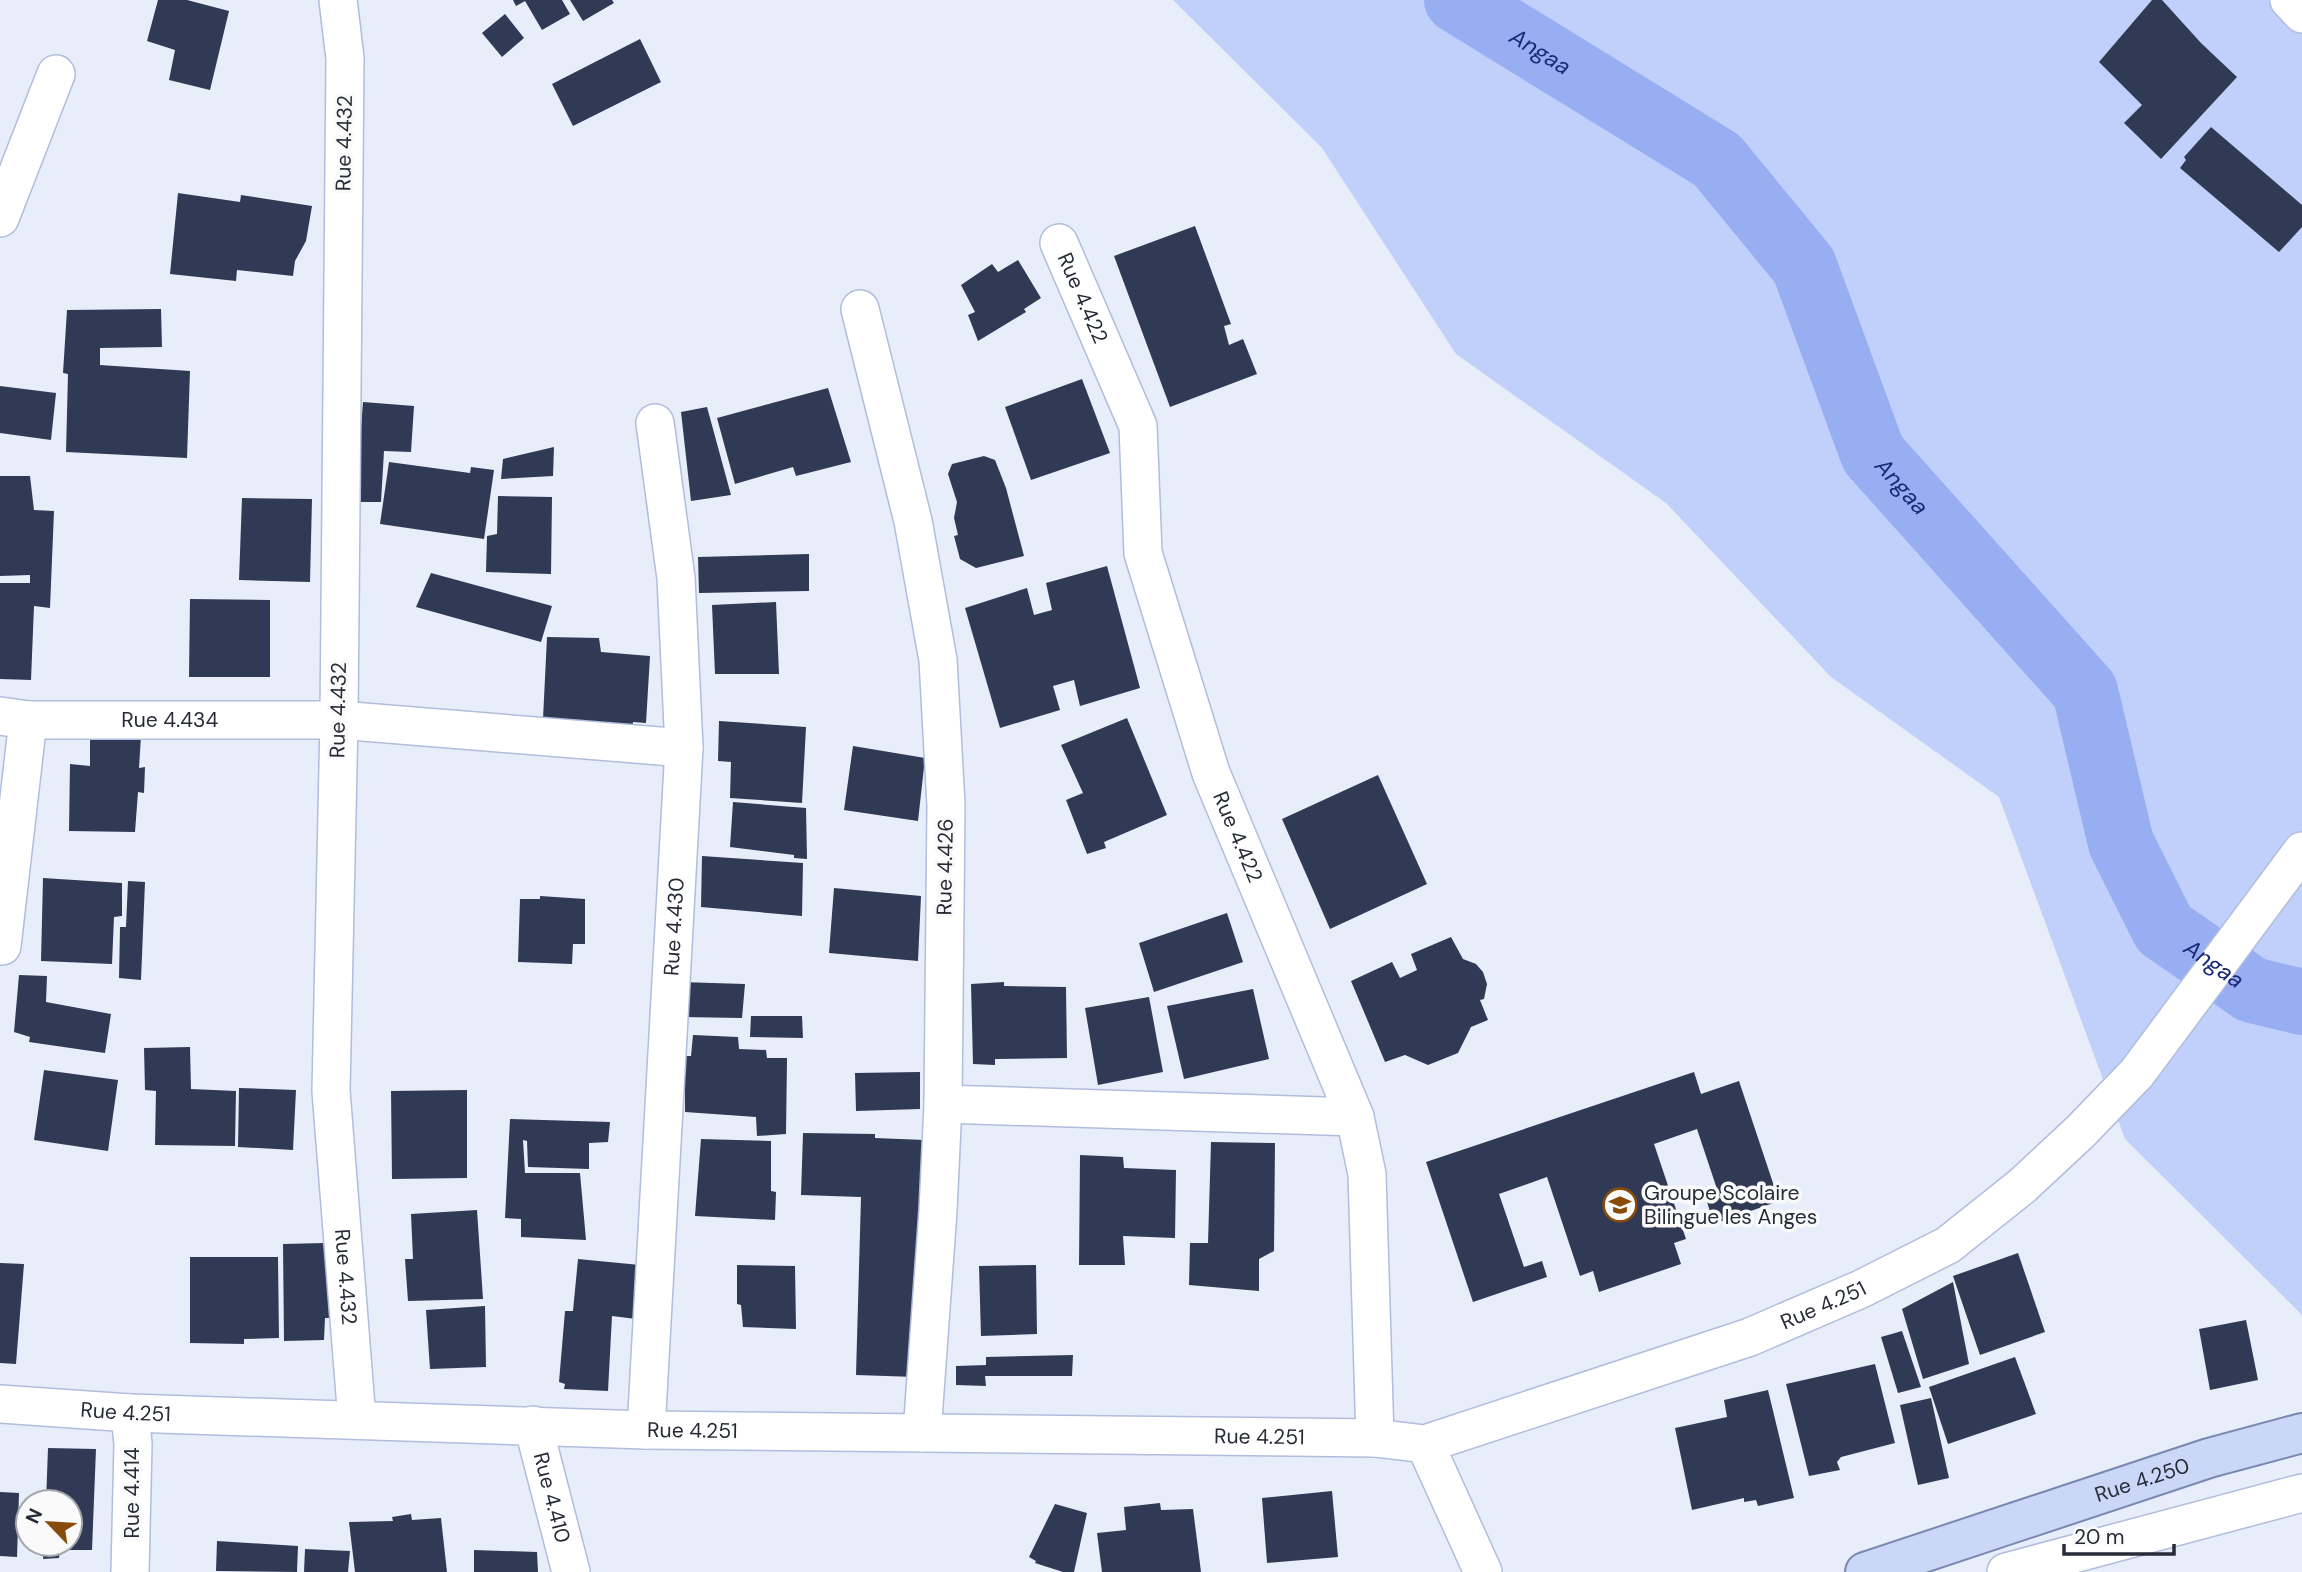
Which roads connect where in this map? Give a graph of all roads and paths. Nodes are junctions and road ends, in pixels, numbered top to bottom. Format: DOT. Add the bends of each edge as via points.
graph roads {
  1 [pos="338,0"];
  2 [pos="2288,0"];
  3 [pos="2302,13"];
  4 [pos="56,74"];
  5 [pos="0,218"];
  6 [pos="1059,243"];
  7 [pos="860,309"];
  8 [pos="655,423"];
  9 [pos="14,718"];
  10 [pos="339,720"];
  11 [pos="684,748"];
  12 [pos="2302,851"];
  13 [pos="2,946"];
  14 [pos="943,1104"];
  15 [pos="1354,1116"];
  16 [pos="0,1404"];
  17 [pos="130,1413"];
  18 [pos="357,1420"];
  19 [pos="533,1425"];
  20 [pos="646,1430"];
  21 [pos="922,1433"];
  22 [pos="2302,1433"];
  23 [pos="1375,1438"];
  24 [pos="1425,1444"];
  25 [pos="2302,1493"];
  26 [pos="130,1572"];
  27 [pos="571,1572"];
  28 [pos="1483,1572"];
  29 [pos="1865,1572"];
  30 [pos="2006,1572"];
  1 -- 10 [label="street, Rue 4.432" via="345,58"];
  2 -- 3 [label="street"];
  4 -- 5 [label="street"];
  6 -- 15 [label="street, Rue 4.422" via="1138,426 1143,553 1211,773"];
  7 -- 14 [label="street, Rue 4.426" via="913,522 938,660 946,805"];
  8 -- 11 [label="street, Rue 4.430" via="676,578"];
  9 -- 10 [label="street, Rue 4.434"];
  9 -- 13 [label="street"];
  10 -- 11 [label="street, Rue 4.434"];
  10 -- 18 [label="street, Rue 4.432" via="331,1090"];
  11 -- 20 [label="street, Rue 4.430"];
  12 -- 24 [label="street, Rue 4.251" via="2137,1073 2022,1186 1948,1245 1750,1337"];
  14 -- 15 [label="street"];
  14 -- 21 [label="street, Rue 4.426"];
  15 -- 23 [label="street, Rue 4.422" via="1367,1174"];
  16 -- 17 [label="street, Rue 4.251"];
  17 -- 18 [label="street, Rue 4.251"];
  17 -- 26 [label="street, Rue 4.414"];
  18 -- 19 [label="street, Rue 4.251"];
  19 -- 20 [label="street, Rue 4.251"];
  19 -- 27 [label="street, Rue 4.410"];
  20 -- 21 [label="street, Rue 4.251"];
  21 -- 23 [label="street, Rue 4.251"];
  22 -- 29 [label="main road, Rue 4.250" via="2209,1458"];
  23 -- 24 [label="street, Rue 4.251"];
  24 -- 28 [label="street"];
  25 -- 30 [label="street"];
}
